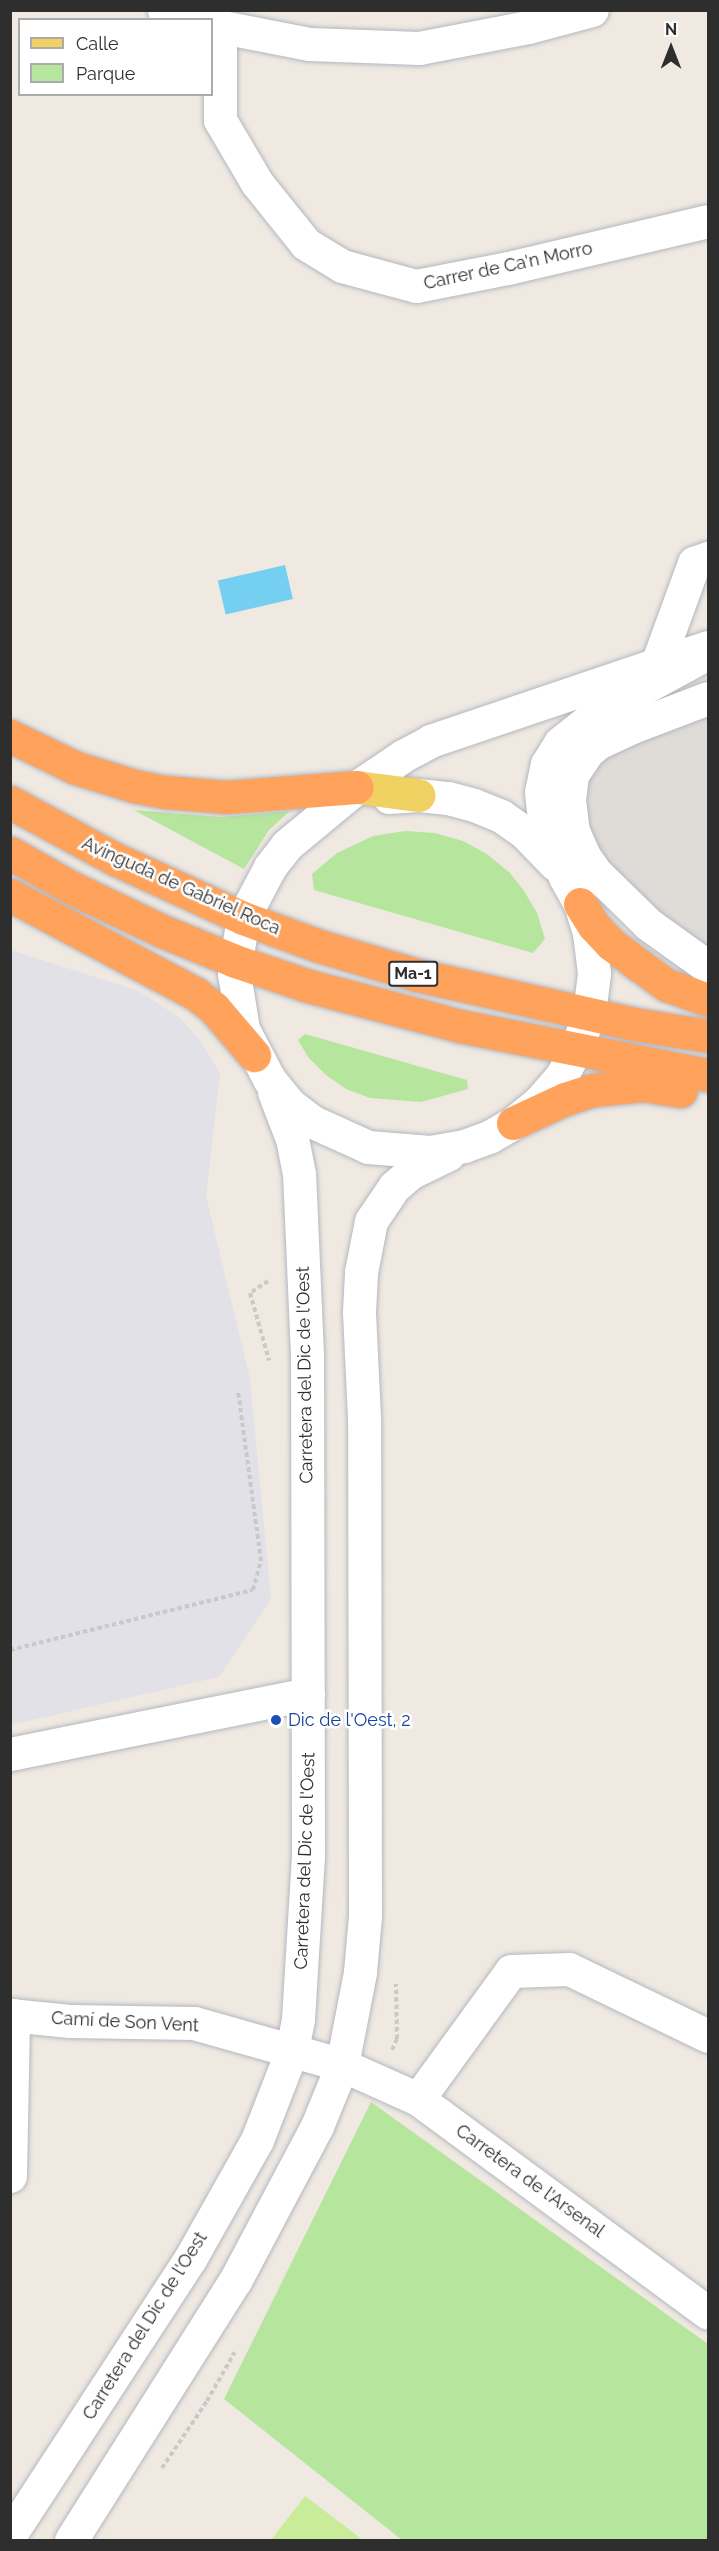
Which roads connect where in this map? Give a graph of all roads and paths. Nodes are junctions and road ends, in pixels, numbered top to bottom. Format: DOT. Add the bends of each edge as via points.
graph roads {
  1 [pos="164,10"];
  2 [pos="592,10"];
  3 [pos="189,18"];
  4 [pos="213,25"];
  5 [pos="213,64"];
  6 [pos="708,221"];
  7 [pos="708,558"];
  8 [pos="708,647"];
  9 [pos="708,653"];
  10 [pos="657,664"];
  11 [pos="708,698"];
  12 [pos="10,736"];
  13 [pos="598,743"];
  14 [pos="357,788"];
  15 [pos="418,795"];
  16 [pos="10,802"];
  17 [pos="310,827"];
  18 [pos="548,833"];
  19 [pos="10,853"];
  20 [pos="572,891"];
  21 [pos="10,895"];
  22 [pos="243,918"];
  23 [pos="235,961"];
  24 [pos="708,967"];
  25 [pos="708,1000"];
  26 [pos="588,1014"];
  27 [pos="708,1036"];
  28 [pos="575,1051"];
  29 [pos="261,1067"];
  30 [pos="708,1075"];
  31 [pos="708,1093"];
  32 [pos="513,1123"];
  33 [pos="464,1146"];
  34 [pos="272,1276"];
  35 [pos="270,1361"];
  36 [pos="238,1390"];
  37 [pos="10,1650"];
  38 [pos="308,1694"];
  39 [pos="10,1754"];
  40 [pos="12,2015"];
  41 [pos="708,2036"];
  42 [pos="292,2050"];
  43 [pos="342,2065"];
  44 [pos="418,2099"];
  45 [pos="10,2176"];
  46 [pos="708,2313"];
  47 [pos="10,2535"];
  48 [pos="71,2541"];
  1 -- 3 [label="street"];
  2 -- 4 [label="street" via="419,48 309,44"];
  5 -- 6 [label="street, Carrer de Ca'n Morro" via="220,120 257,183 306,244 342,266 417,286"];
  7 -- 10 [label="street" via="694,563"];
  8 -- 10 [label="street"];
  9 -- 18 [label="street" via="599,712 560,744 542,776 541,808"];
  10 -- 14 [label="street" via="431,741"];
  11 -- 13 [label="street"];
  12 -- 14 [label="highway" via="76,768 165,792 226,797"];
  13 -- 18 [label="street" via="569,765 553,788 548,803"];
  13 -- 24 [label="street" via="579,762 570,788 569,814 579,845 596,873 615,893 663,936"];
  14 -- 15 [label="main road"];
  14 -- 17 [label="street"];
  15 -- 17 [label="street" via="361,802"];
  15 -- 20 [label="street" via="474,804 501,816 547,853"];
  16 -- 22 [label="highway, Avinguda de Gabriel Roca / Ma-1" via="114,860"];
  17 -- 22 [label="street, Carretera del Dic de l'Oest" via="287,845 270,867"];
  18 -- 20 [label="street"];
  19 -- 23 [label="highway, Ma-1" via="117,910"];
  20 -- 25 [label="highway" via="594,926 611,944 667,985"];
  20 -- 26 [label="street" via="592,953 593,994"];
  21 -- 29 [label="highway" via="196,994 214,1008"];
  22 -- 23 [label="street, Carretera del Dic de l'Oest"];
  22 -- 26 [label="highway, Avinguda de Gabriel Roca / Ma-1" via="417,975"];
  23 -- 28 [label="highway, Ma-1" via="305,985 460,1026"];
  23 -- 29 [label="street, Carretera del Dic de l'Oest" via="236,1000 243,1029"];
  26 -- 27 [label="highway, Avinguda de Gabriel Roca / Ma-1"];
  26 -- 28 [label="street"];
  28 -- 30 [label="highway, Ma-1"];
  28 -- 32 [label="street" via="561,1077"];
  29 -- 33 [label="street" via="289,1104 312,1122 368,1147 430,1152"];
  29 -- 38 [label="street, Carretera del Dic de l'Oest" via="292,1139 301,1197 307,1355"];
  31 -- 32 [label="highway" via="617,1086 565,1099"];
  32 -- 33 [label="street"];
  33 -- 43 [label="street" via="410,1173 394,1187 371,1221 365,1240 359,1312 364,1418 364,1916 360,1972"];
  34 -- 35 [label="path" via="264,1286 250,1293"];
  36 -- 37 [label="path" via="261,1561 252,1590"];
  38 -- 39 [label="street"];
  38 -- 42 [label="street, Carretera del Dic de l'Oest" via="308,1857 298,2019"];
  40 -- 42 [label="street, Camí de Son Vent" via="70,2021 194,2023"];
  40 -- 45 [label="street"];
  41 -- 44 [label="street" via="569,1969 511,1971"];
  42 -- 43 [label="street, Camí de Son Vent"];
  42 -- 47 [label="street, Carretera del Dic de l'Oest" via="257,2140 190,2259"];
  43 -- 44 [label="street, Carretera de l'Arsenal"];
  43 -- 48 [label="street" via="317,2126 236,2281"];
  44 -- 46 [label="street, Carretera de l'Arsenal"];
}
